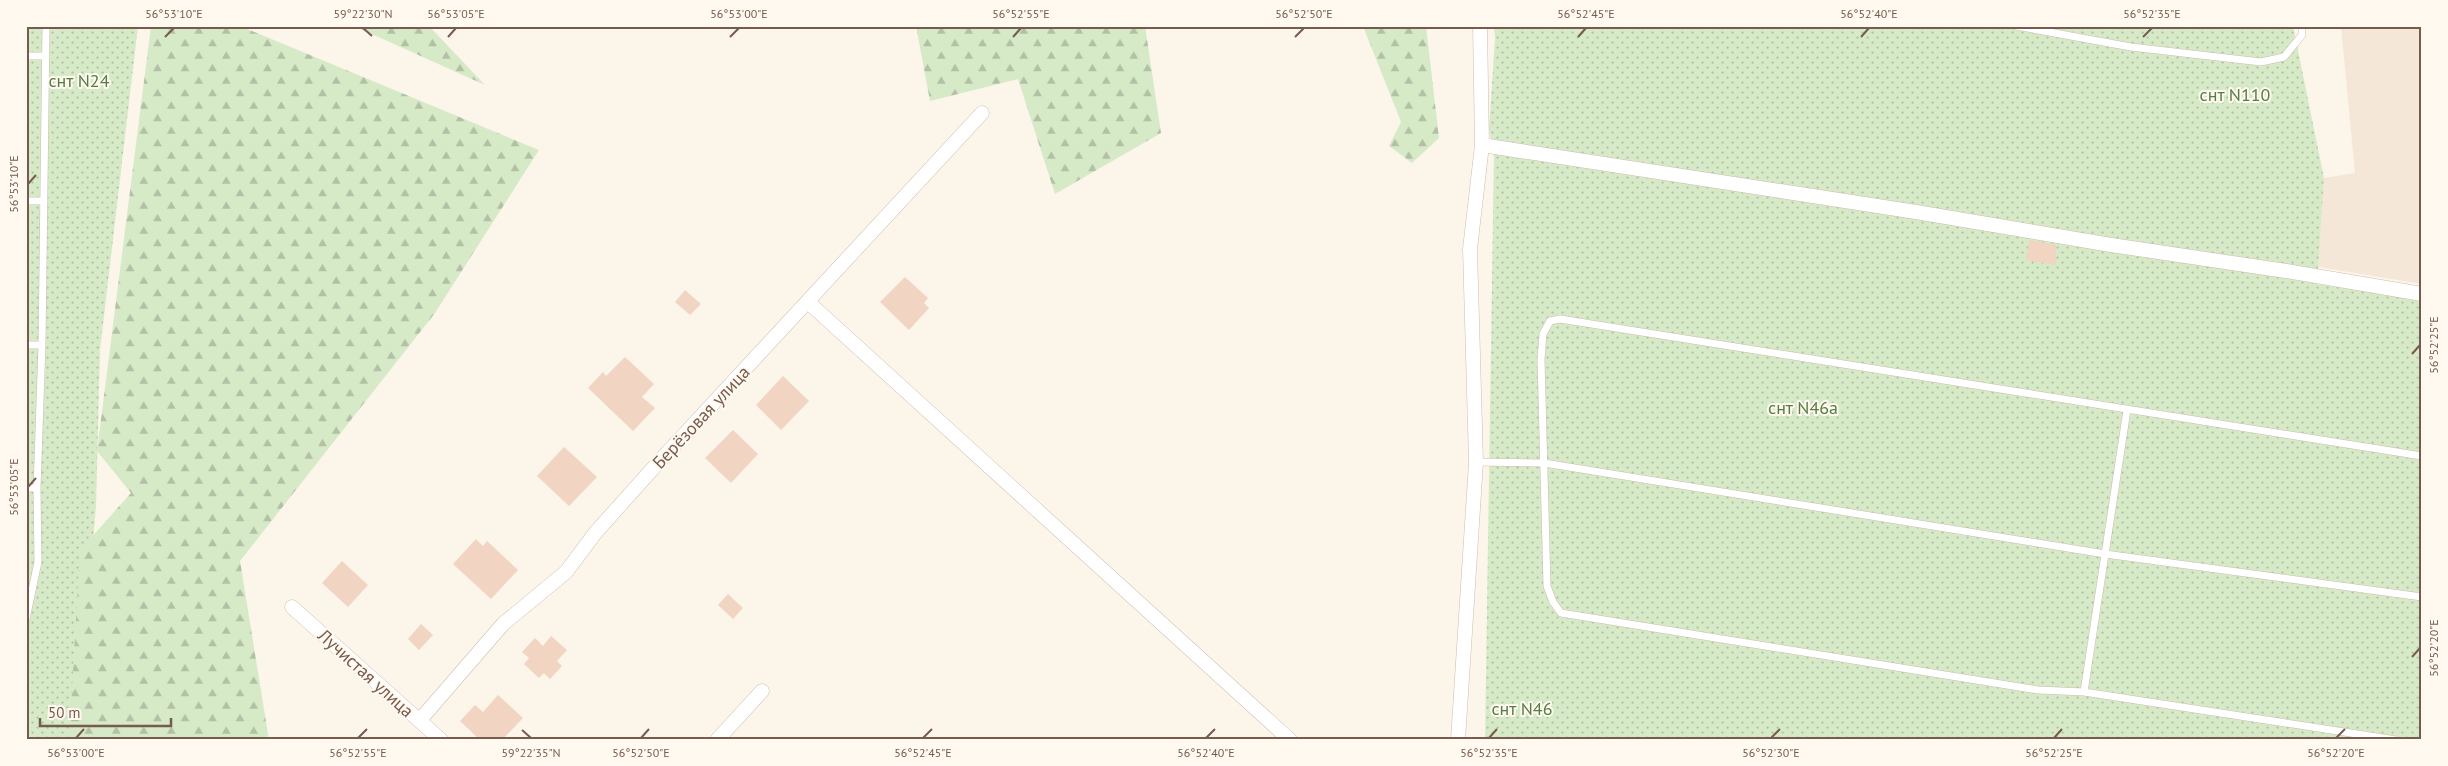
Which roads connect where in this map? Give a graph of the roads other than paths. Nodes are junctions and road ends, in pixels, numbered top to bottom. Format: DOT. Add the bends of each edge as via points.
graph roads {
  1 [pos="46,26"];
  2 [pos="1480,26"];
  3 [pos="2016,26"];
  4 [pos="2302,26"];
  5 [pos="26,56"];
  6 [pos="46,56"];
  7 [pos="982,113"];
  8 [pos="1482,146"];
  9 [pos="26,201"];
  10 [pos="44,201"];
  11 [pos="2422,294"];
  12 [pos="808,302"];
  13 [pos="26,345"];
  14 [pos="42,345"];
  15 [pos="2127,410"];
  16 [pos="2422,456"];
  17 [pos="1476,462"];
  18 [pos="1544,463"];
  19 [pos="26,488"];
  20 [pos="37,488"];
  21 [pos="2105,554"];
  22 [pos="2422,597"];
  23 [pos="292,606"];
  24 [pos="26,619"];
  25 [pos="762,691"];
  26 [pos="2084,692"];
  27 [pos="420,720"];
  28 [pos="441,740"];
  29 [pos="717,740"];
  30 [pos="1290,740"];
  31 [pos="1458,740"];
  32 [pos="2396,740"];
  1 -- 6 [label="lane"];
  2 -- 8 [label="street"];
  3 -- 4 [label="lane" via="2130,47 2261,62 2284,57 2302,35"];
  5 -- 6 [label="lane"];
  6 -- 10 [label="lane"];
  7 -- 12 [label="street, Берёзовая улица"];
  8 -- 11 [label="street"];
  8 -- 17 [label="street" via="1470,249"];
  9 -- 10 [label="lane"];
  10 -- 14 [label="lane"];
  12 -- 27 [label="street, Берёзовая улица" via="596,532 566,572 503,624"];
  12 -- 30 [label="street"];
  13 -- 14 [label="lane"];
  14 -- 20 [label="lane"];
  15 -- 16 [label="lane"];
  15 -- 18 [label="lane" via="1560,319 1550,321 1543,334"];
  15 -- 21 [label="lane"];
  17 -- 18 [label="lane"];
  17 -- 31 [label="street"];
  18 -- 21 [label="lane"];
  18 -- 26 [label="lane" via="1546,586 1561,612 2038,690"];
  19 -- 20 [label="lane"];
  20 -- 24 [label="lane" via="38,562"];
  21 -- 22 [label="lane"];
  21 -- 26 [label="lane"];
  23 -- 27 [label="street, Лучистая улица"];
  25 -- 29 [label="street"];
  26 -- 32 [label="lane"];
  27 -- 28 [label="street, Лучистая улица"];
}
